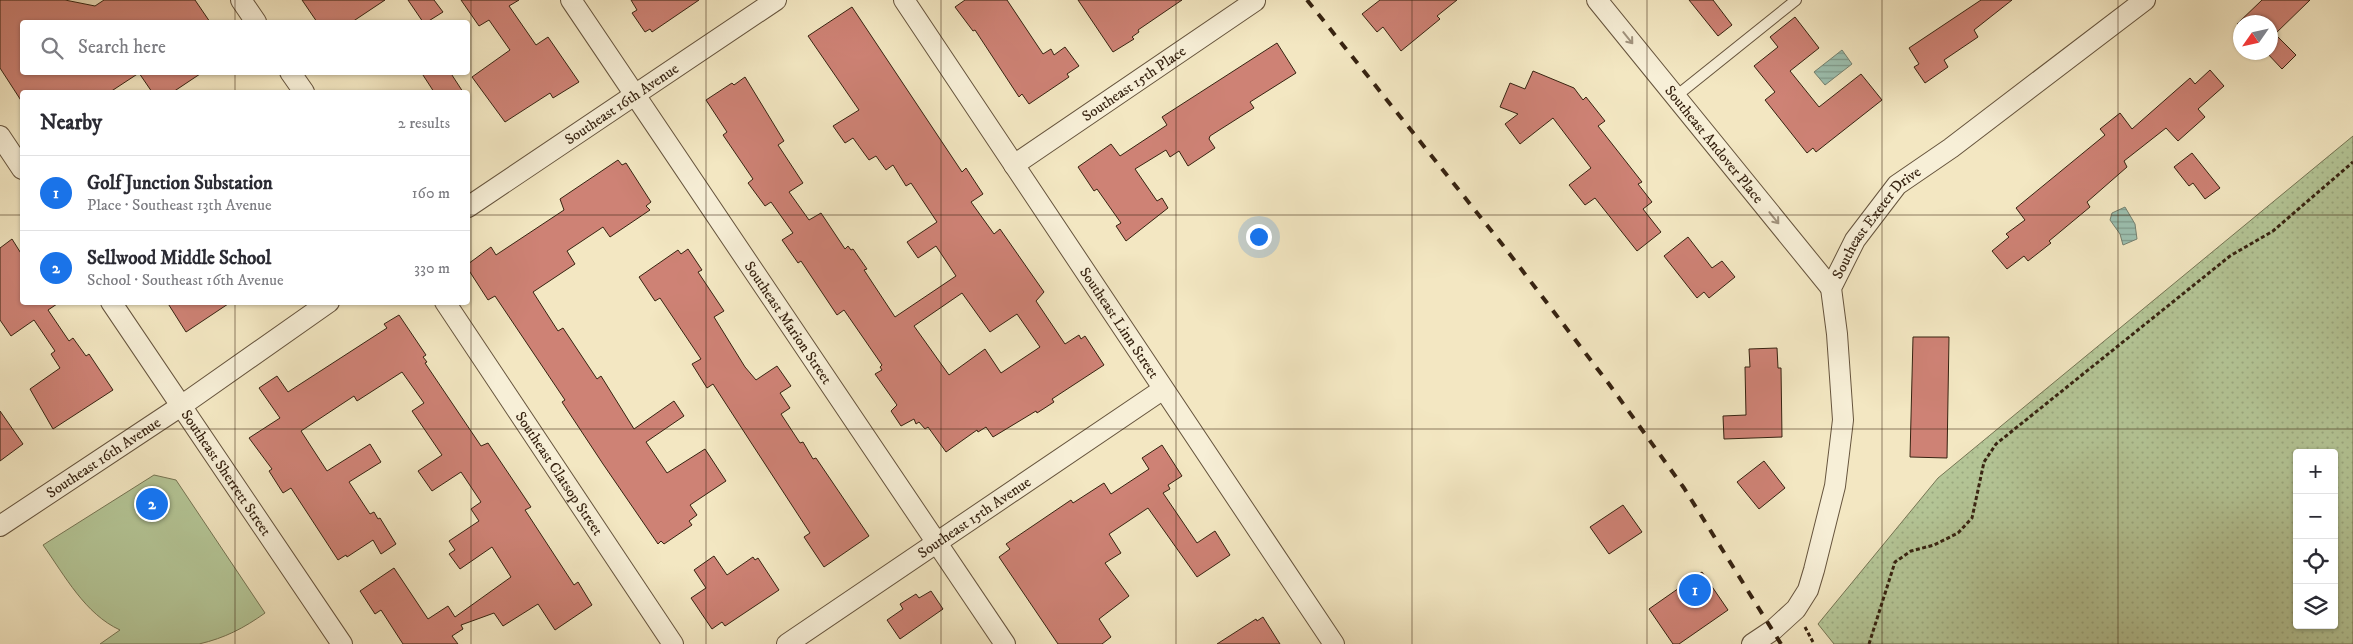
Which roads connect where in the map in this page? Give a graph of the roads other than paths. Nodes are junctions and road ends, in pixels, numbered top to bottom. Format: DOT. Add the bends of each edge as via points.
graph roads {
  1 [pos="241,0"];
  2 [pos="571,0"];
  3 [pos="776,0"];
  4 [pos="904,0"];
  5 [pos="1597,0"];
  6 [pos="1796,0"];
  7 [pos="2145,0"];
  8 [pos="1255,1"];
  9 [pos="255,20"];
  10 [pos="292,75"];
  11 [pos="303,90"];
  12 [pos="635,95"];
  13 [pos="1675,97"];
  14 [pos="0,136"];
  15 [pos="1014,165"];
  16 [pos="20,166"];
  17 [pos="470,206"];
  18 [pos="1831,288"];
  19 [pos="113,305"];
  20 [pos="325,305"];
  21 [pos="447,305"];
  22 [pos="1162,390"];
  23 [pos="181,406"];
  24 [pos="0,526"];
  25 [pos="936,543"];
  26 [pos="342,644"];
  27 [pos="673,644"];
  28 [pos="787,644"];
  29 [pos="1005,644"];
  30 [pos="1334,644"];
  31 [pos="1752,644"];
  1 -- 9 [label="street"];
  2 -- 12 [label="street, Southeast Marion Street"];
  3 -- 12 [label="street, Southeast 16th Avenue"];
  4 -- 15 [label="street, Southeast Linn Street"];
  5 -- 13 [label="street, Southeast Andover Place, one-way"];
  6 -- 13 [label="lane"];
  7 -- 18 [label="street, Southeast Exeter Drive" via="1951,148 1897,185 1855,240"];
  8 -- 15 [label="street, Southeast 15th Place"];
  10 -- 11 [label="street"];
  12 -- 17 [label="street, Southeast 16th Avenue"];
  12 -- 25 [label="street, Southeast Marion Street"];
  13 -- 18 [label="street, Southeast Andover Place, one-way"];
  14 -- 16 [label="street"];
  15 -- 22 [label="street, Southeast Linn Street"];
  18 -- 31 [label="street, Southeast Exeter Drive" via="1843,420 1835,486 1808,590 1796,609"];
  19 -- 23 [label="street, Southeast Sherrett Street"];
  20 -- 23 [label="street, Southeast 16th Avenue"];
  21 -- 27 [label="street, Southeast Clatsop Street"];
  22 -- 25 [label="street, Southeast 15th Avenue"];
  22 -- 30 [label="street, Southeast Linn Street"];
  23 -- 24 [label="street, Southeast 16th Avenue"];
  23 -- 26 [label="street, Southeast Sherrett Street"];
  25 -- 28 [label="street, Southeast 15th Avenue"];
  25 -- 29 [label="street, Southeast Marion Street"];
}
